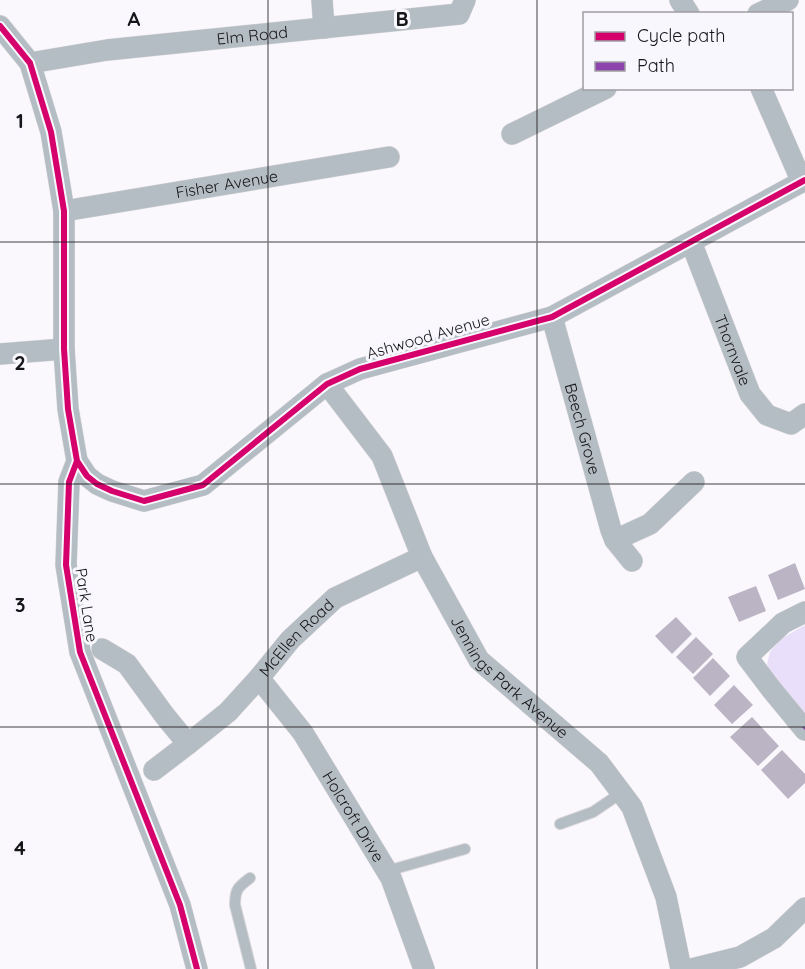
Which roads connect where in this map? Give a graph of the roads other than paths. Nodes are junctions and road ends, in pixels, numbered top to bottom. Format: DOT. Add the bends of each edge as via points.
graph roads {
  1 [pos="322,0"];
  2 [pos="465,0"];
  3 [pos="788,0"];
  4 [pos="762,12"];
  5 [pos="0,26"];
  6 [pos="324,28"];
  7 [pos="30,63"];
  8 [pos="602,90"];
  9 [pos="762,90"];
  10 [pos="512,134"];
  11 [pos="389,157"];
  12 [pos="803,181"];
  13 [pos="64,211"];
  14 [pos="691,242"];
  15 [pos="552,317"];
  16 [pos="64,349"];
  17 [pos="0,354"];
  18 [pos="327,384"];
  19 [pos="805,414"];
  20 [pos="77,461"];
  21 [pos="694,482"];
  22 [pos="615,540"];
  23 [pos="422,557"];
  24 [pos="633,561"];
  25 [pos="805,612"];
  26 [pos="102,649"];
  27 [pos="259,678"];
  28 [pos="805,729"];
  29 [pos="188,744"];
  30 [pos="154,770"];
  31 [pos="621,792"];
  32 [pos="560,824"];
  33 [pos="465,849"];
  34 [pos="387,871"];
  35 [pos="250,878"];
  36 [pos="805,908"];
  37 [pos="197,969"];
  38 [pos="251,969"];
  39 [pos="424,969"];
  40 [pos="681,969"];
  41 [pos="692,969"];
  1 -- 6 [label="street"];
  2 -- 6 [label="street, Elm Road" via="459,14"];
  3 -- 4 [label="street"];
  5 -- 7 [label="street, Park Lane"];
  6 -- 7 [label="street, Elm Road" via="107,50"];
  7 -- 13 [label="street, Park Lane" via="51,132"];
  8 -- 10 [label="street"];
  9 -- 12 [label="street"];
  11 -- 13 [label="street, Fisher Avenue"];
  12 -- 14 [label="street, Ashwood Avenue"];
  13 -- 16 [label="street, Park Lane"];
  14 -- 15 [label="street, Ashwood Avenue"];
  14 -- 19 [label="street, Thornvale" via="750,394 767,415 791,424"];
  15 -- 18 [label="street, Ashwood Avenue" via="360,369"];
  15 -- 22 [label="street, Beech Grove"];
  16 -- 17 [label="street"];
  16 -- 20 [label="street, Park Lane"];
  18 -- 20 [label="street, Ashwood Avenue" via="203,485 144,501 98,484"];
  18 -- 23 [label="street, Jennings Park Avenue" via="382,456"];
  20 -- 37 [label="street, Park Lane" via="69,482 66,565 80,652 180,905"];
  21 -- 22 [label="street" via="650,524"];
  22 -- 24 [label="street, Beech Grove"];
  23 -- 27 [label="street, McEllen Road" via="335,598"];
  23 -- 31 [label="street, Jennings Park Avenue" via="479,660 599,763"];
  25 -- 28 [label="street" via="783,623 747,657"];
  26 -- 29 [label="street" via="128,664"];
  27 -- 29 [label="street, McEllen Road" via="228,712"];
  27 -- 34 [label="street, Holcroft Drive" via="303,733"];
  29 -- 30 [label="street, McEllen Road"];
  31 -- 32 [label="lane" via="593,812"];
  31 -- 40 [label="street, Jennings Park Avenue" via="632,807 666,897"];
  33 -- 34 [label="lane"];
  34 -- 39 [label="street, Holcroft Drive"];
  35 -- 38 [label="lane" via="238,888 235,905"];
  36 -- 41 [label="street" via="774,938 740,957"];
}
